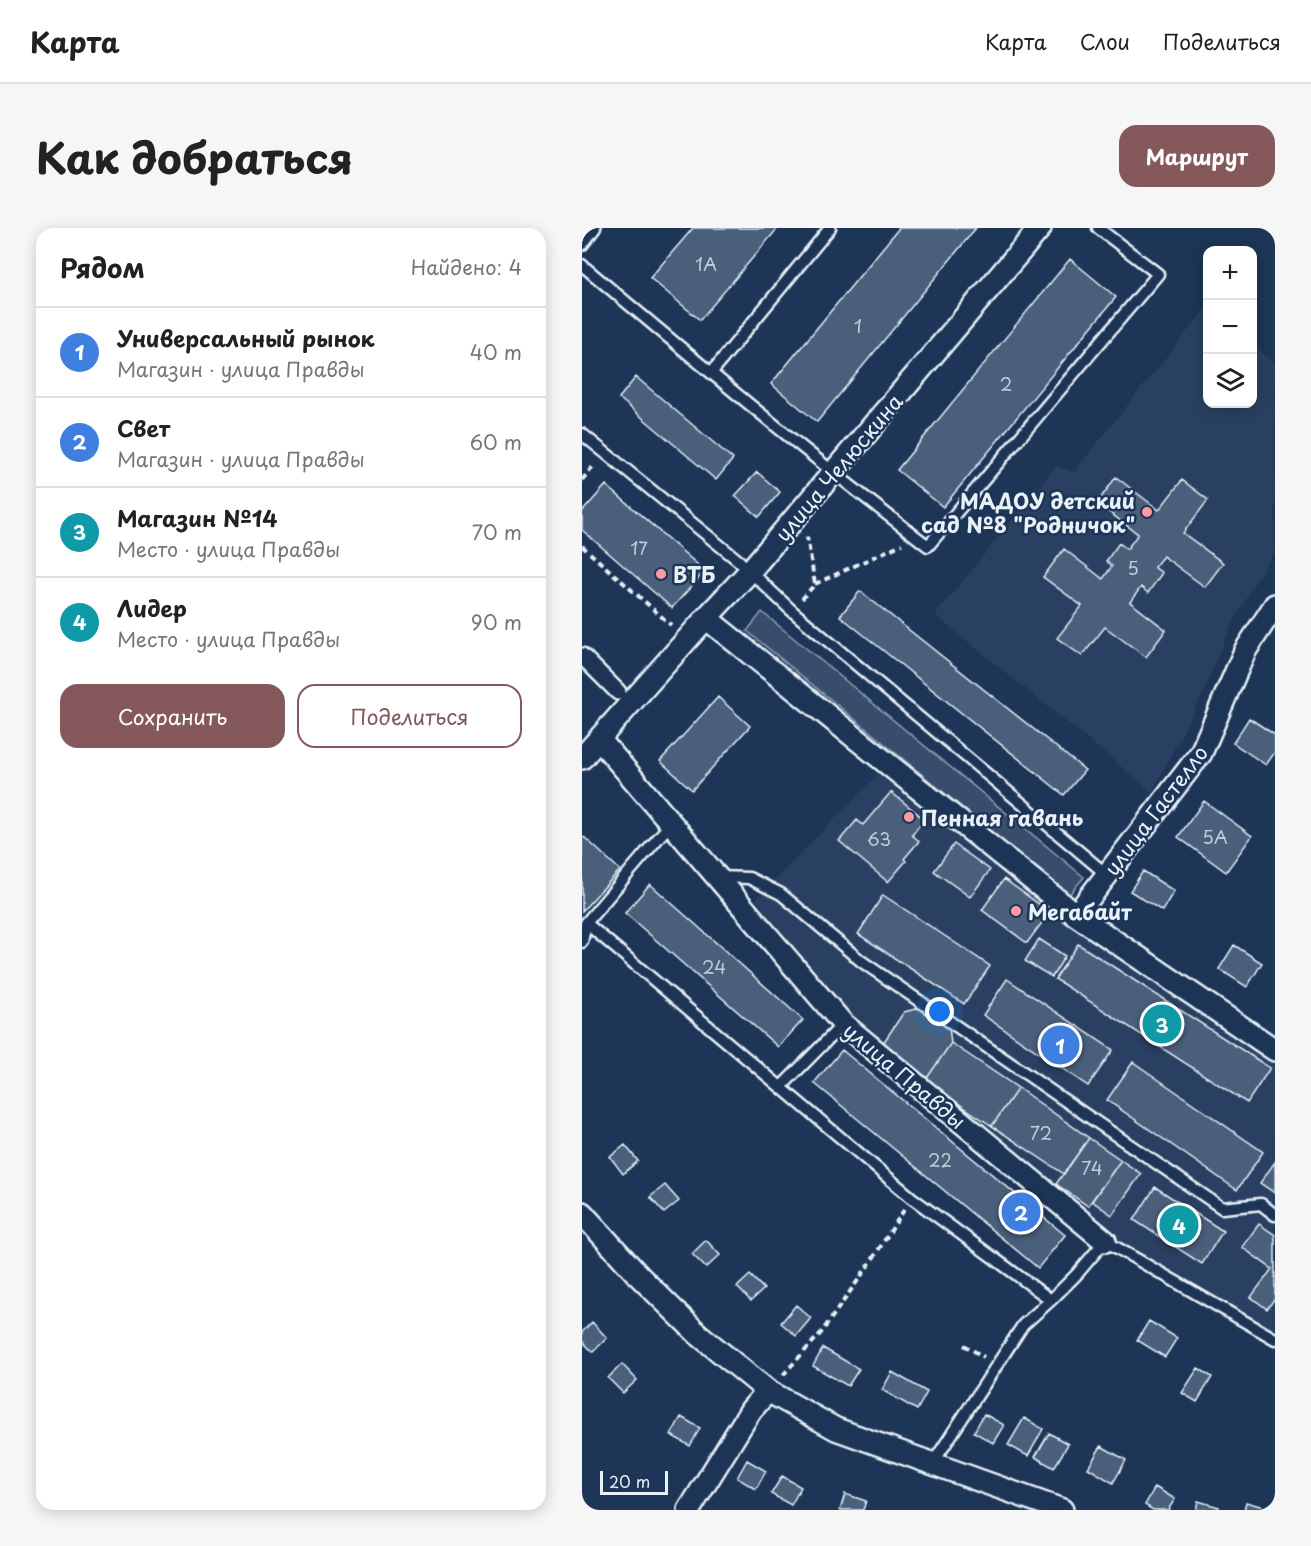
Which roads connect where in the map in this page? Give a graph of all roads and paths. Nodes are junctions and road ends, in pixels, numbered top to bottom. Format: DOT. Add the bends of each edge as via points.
graph roads {
  1 [pos="595,228"];
  2 [pos="830,228"];
  3 [pos="1040,228"];
  4 [pos="1098,228"];
  5 [pos="582,245"];
  6 [pos="582,265"];
  7 [pos="711,373"];
  8 [pos="582,434"];
  9 [pos="834,472"];
  10 [pos="806,530"];
  11 [pos="916,537"];
  12 [pos="582,546"];
  13 [pos="750,571"];
  14 [pos="815,584"];
  15 [pos="1275,605"];
  16 [pos="791,610"];
  17 [pos="706,618"];
  18 [pos="676,629"];
  19 [pos="582,656"];
  20 [pos="625,697"];
  21 [pos="599,739"];
  22 [pos="582,758"];
  23 [pos="671,823"];
  24 [pos="1106,874"];
  25 [pos="718,878"];
  26 [pos="1076,915"];
  27 [pos="586,924"];
  28 [pos="582,942"];
  29 [pos="843,1024"];
  30 [pos="1275,1050"];
  31 [pos="781,1087"];
  32 [pos="912,1198"];
  33 [pos="582,1213"];
  34 [pos="1275,1215"];
  35 [pos="1105,1241"];
  36 [pos="1051,1300"];
  37 [pos="1275,1339"];
  38 [pos="964,1345"];
  39 [pos="998,1364"];
  40 [pos="768,1391"];
  41 [pos="933,1463"];
  42 [pos="689,1510"];
  43 [pos="1062,1510"];
  1 -- 5 [label="lane"];
  2 -- 7 [label="lane"];
  3 -- 9 [label="street, улица Челюскина"];
  4 -- 11 [label="lane" via="1158,274 928,546"];
  6 -- 7 [label="lane"];
  7 -- 9 [label="lane"];
  8 -- 13 [label="lane"];
  9 -- 11 [label="lane"];
  9 -- 13 [label="street, улица Челюскина"];
  10 -- 14 [label="path"];
  11 -- 14 [label="path"];
  12 -- 18 [label="path"];
  13 -- 16 [label="lane"];
  13 -- 17 [label="street, улица Челюскина"];
  14 -- 16 [label="path"];
  15 -- 24 [label="street, улица Гастелло" via="1245,651 1201,753"];
  16 -- 24 [label="lane"];
  17 -- 20 [label="street, улица Челюскина"];
  17 -- 26 [label="street"];
  19 -- 20 [label="street"];
  20 -- 21 [label="street, улица Челюскина"];
  21 -- 22 [label="street, улица Челюскина"];
  21 -- 23 [label="street, улица Правды"];
  23 -- 25 [label="street, улица Правды"];
  23 -- 27 [label="lane"];
  24 -- 26 [label="street, улица Гастелло"];
  25 -- 29 [label="street, улица Правды"];
  25 -- 34 [label="lane" via="749,878 781,894 861,961 1222,1208 1261,1204"];
  26 -- 30 [label="street"];
  27 -- 28 [label="lane"];
  27 -- 31 [label="lane"];
  29 -- 31 [label="lane"];
  29 -- 35 [label="street, улица Правды"];
  31 -- 32 [label="lane"];
  32 -- 36 [label="lane"];
  32 -- 40 [label="path" via="821,1333"];
  33 -- 40 [label="street" via="698,1334"];
  35 -- 36 [label="lane"];
  35 -- 37 [label="lane, улица Правды"];
  36 -- 39 [label="lane" via="1023,1325"];
  38 -- 39 [label="path"];
  39 -- 41 [label="lane"];
  40 -- 41 [label="street" via="836,1429"];
  40 -- 42 [label="street" via="751,1410"];
  41 -- 43 [label="street"];
}
